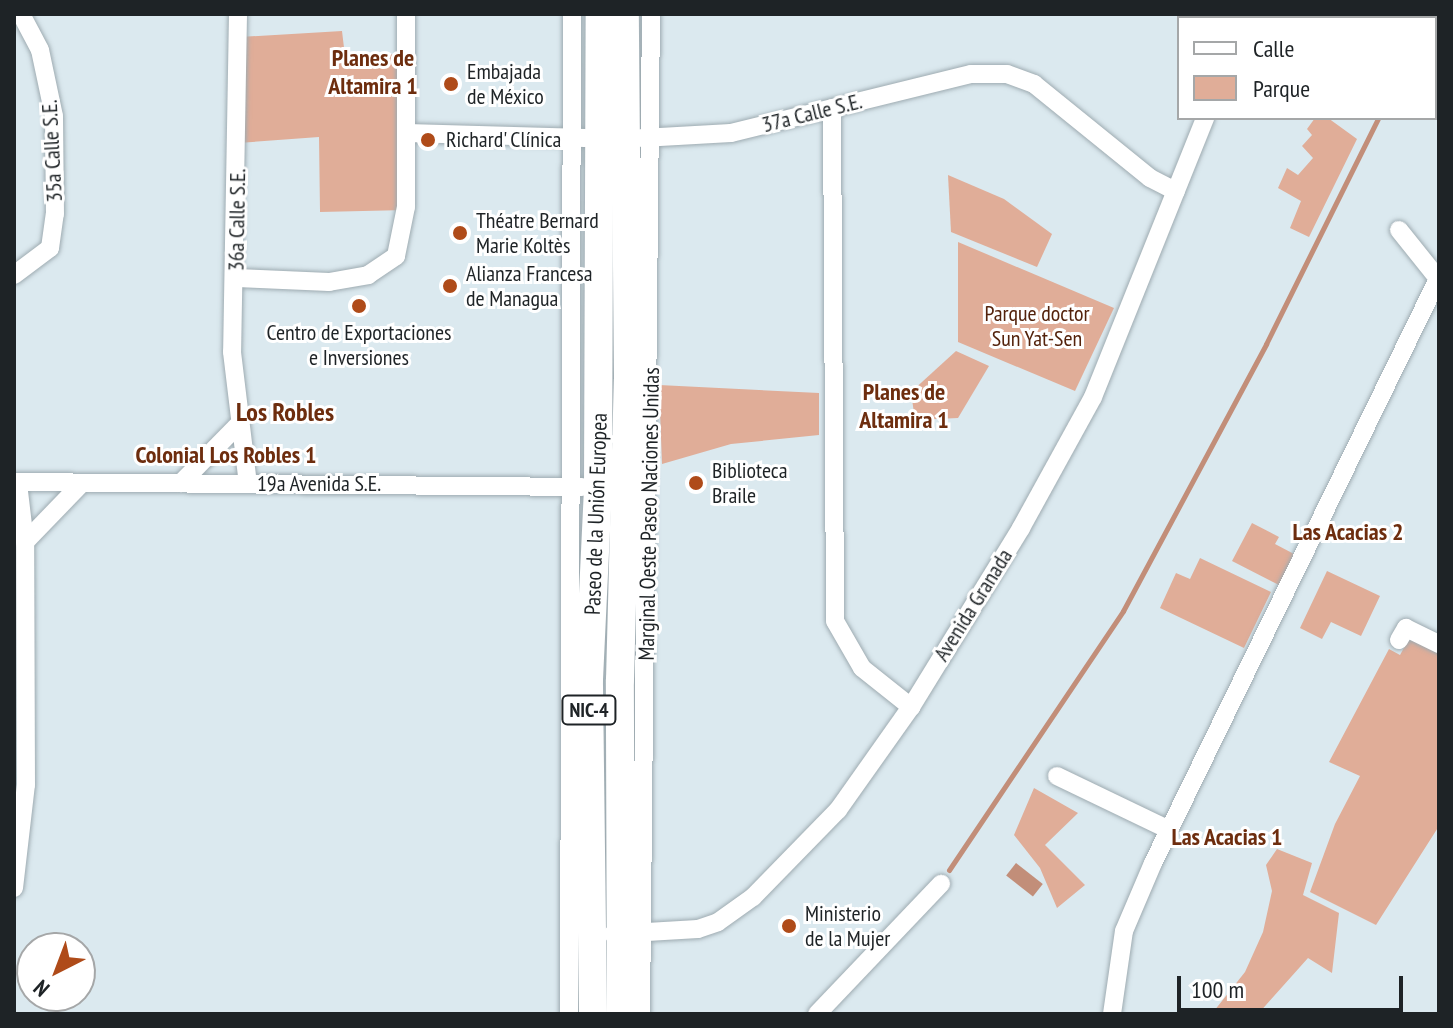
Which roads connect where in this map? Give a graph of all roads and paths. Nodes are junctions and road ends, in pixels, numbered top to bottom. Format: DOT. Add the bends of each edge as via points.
graph roads {
  1 [pos="21,14"];
  2 [pos="238,14"];
  3 [pos="406,14"];
  4 [pos="572,14"];
  5 [pos="600,14"];
  6 [pos="625,14"];
  7 [pos="651,14"];
  8 [pos="832,108"];
  9 [pos="1204,120"];
  10 [pos="407,133"];
  11 [pos="651,137"];
  12 [pos="599,138"];
  13 [pos="1176,191"];
  14 [pos="1399,230"];
  15 [pos="14,275"];
  16 [pos="237,278"];
  17 [pos="1439,280"];
  18 [pos="237,426"];
  19 [pos="16,482"];
  20 [pos="181,483"];
  21 [pos="248,484"];
  22 [pos="80,485"];
  23 [pos="598,487"];
  24 [pos="25,542"];
  25 [pos="1399,640"];
  26 [pos="1439,644"];
  27 [pos="911,707"];
  28 [pos="1057,776"];
  29 [pos="1169,830"];
  30 [pos="941,884"];
  31 [pos="14,888"];
  32 [pos="590,933"];
  33 [pos="633,933"];
  34 [pos="592,1007"];
  35 [pos="569,1014"];
  36 [pos="621,1014"];
  37 [pos="641,1014"];
  38 [pos="817,1014"];
  39 [pos="1112,1014"];
  1 -- 15 [label="street, 35a Calle S.E." via="40,50 54,116 55,214 50,248"];
  2 -- 16 [label="street, 36a Calle S.E."];
  3 -- 10 [label="street"];
  4 -- 12 [label="street"];
  5 -- 12 [label="highway, Paseo de la Unión Europea / NIC-4"];
  6 -- 12 [label="highway, Paseo de la Unión Europea / NIC-4"];
  7 -- 11 [label="street, Marginal Oeste Paseo Naciones Unidas"];
  8 -- 11 [label="street, 37a Calle S.E." via="731,133"];
  8 -- 13 [label="street, 37a Calle S.E." via="971,74 1007,74 1034,84 1150,178"];
  8 -- 27 [label="street" via="835,621 862,668"];
  9 -- 13 [label="street, Avenida Granada"];
  10 -- 12 [label="street, 37a Calle S.E."];
  10 -- 16 [label="street" via="406,207 396,256 368,275 329,282"];
  11 -- 12 [label="street, 37a Calle S.E."];
  11 -- 33 [label="street, Marginal Oeste Paseo Naciones Unidas"];
  12 -- 23 [label="highway, Paseo de la Unión Europea / NIC-4"];
  13 -- 27 [label="street, Avenida Granada" via="1093,397 1021,528"];
  14 -- 17 [label="street"];
  16 -- 18 [label="street, 36a Calle S.E." via="232,352"];
  17 -- 29 [label="street"];
  18 -- 20 [label="street"];
  18 -- 21 [label="street, 36a Calle S.E."];
  19 -- 22 [label="street, 19a Avenida S.E."];
  19 -- 24 [label="street"];
  20 -- 21 [label="street, 19a Avenida S.E."];
  20 -- 22 [label="street, 19a Avenida S.E."];
  21 -- 23 [label="street, 19a Avenida S.E."];
  22 -- 24 [label="street"];
  23 -- 32 [label="highway, Paseo de la Unión Europea / NIC-4" via="589,679"];
  23 -- 33 [label="highway, Paseo de la Unión Europea / NIC-4"];
  23 -- 35 [label="street"];
  24 -- 31 [label="street" via="26,785"];
  25 -- 26 [label="street" via="1406,628"];
  27 -- 33 [label="street, Avenida Granada" via="838,810 753,897 708,925"];
  28 -- 29 [label="street"];
  29 -- 39 [label="street" via="1124,931"];
  30 -- 38 [label="street"];
  32 -- 33 [label="street, Avenida Granada"];
  32 -- 34 [label="highway, Paseo de la Unión Europea / NIC-4"];
  33 -- 36 [label="highway, Paseo de la Unión Europea / NIC-4"];
  33 -- 37 [label="street, Marginal Oeste Paseo Naciones Unidas"];
}
